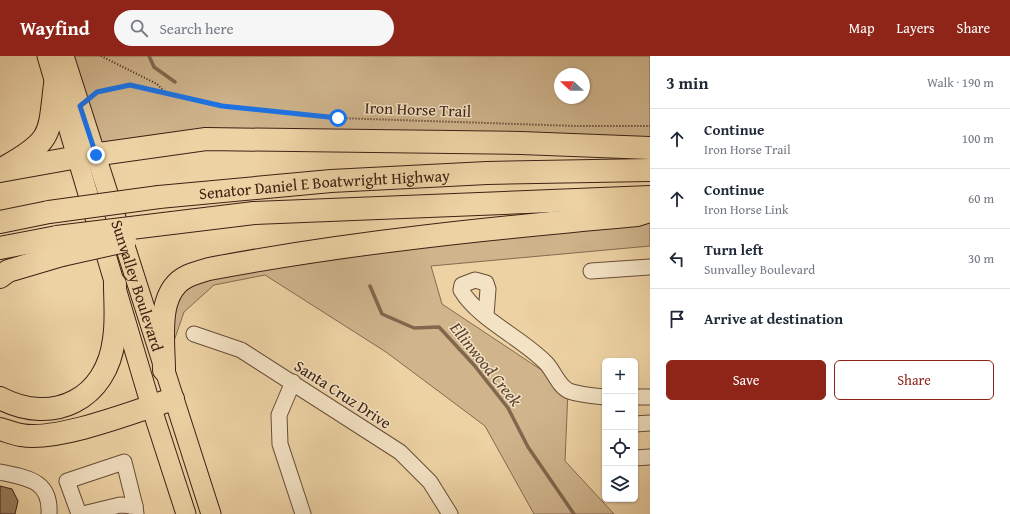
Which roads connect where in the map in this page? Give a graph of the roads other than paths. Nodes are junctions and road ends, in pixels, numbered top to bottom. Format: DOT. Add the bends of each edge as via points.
graph roads {
  1 [pos="47,56"];
  2 [pos="64,56"];
  3 [pos="55,84"];
  4 [pos="650,148"];
  5 [pos="87,156"];
  6 [pos="650,170"];
  7 [pos="0,171"];
  8 [pos="650,197"];
  9 [pos="650,211"];
  10 [pos="0,222"];
  11 [pos="60,246"];
  12 [pos="0,248"];
  13 [pos="650,267"];
  14 [pos="591,271"];
  15 [pos="0,277"];
  16 [pos="115,284"];
  17 [pos="486,315"];
  18 [pos="194,334"];
  19 [pos="164,370"];
  20 [pos="293,382"];
  21 [pos="602,396"];
  22 [pos="638,397"];
  23 [pos="650,397"];
  24 [pos="0,398"];
  25 [pos="174,399"];
  26 [pos="151,406"];
  27 [pos="650,423"];
  28 [pos="638,424"];
  29 [pos="0,429"];
  30 [pos="650,457"];
  31 [pos="638,458"];
  32 [pos="0,472"];
  33 [pos="135,510"];
  34 [pos="49,514"];
  35 [pos="79,514"];
  36 [pos="83,514"];
  37 [pos="186,514"];
  38 [pos="211,514"];
  39 [pos="303,514"];
  40 [pos="450,514"];
  1 -- 3 [label="main road, Sunvalley Boulevard"];
  2 -- 5 [label="main road, Sunvalley Boulevard" via="80,106"];
  3 -- 5 [label="main road, Sunvalley Boulevard"];
  3 -- 7 [label="highway" via="50,128 42,142"];
  4 -- 5 [label="highway" via="228,138"];
  5 -- 7 [label="highway"];
  5 -- 16 [label="main road, Sunvalley Boulevard"];
  5 -- 19 [label="main road, Sunvalley Boulevard"];
  6 -- 10 [label="highway, Senator Daniel E Boatwright Highway, bridge" via="487,173 331,181 159,197 49,212"];
  8 -- 11 [label="highway, Senator Daniel E Boatwright Highway, bridge" via="254,213"];
  9 -- 19 [label="highway" via="637,215 486,228 348,245 217,267 187,276 177,284 168,297 164,314"];
  11 -- 12 [label="highway, Senator Daniel E Boatwright Highway"];
  11 -- 15 [label="highway"];
  13 -- 14 [label="street"];
  16 -- 24 [label="highway" via="114,339 102,376 88,393 74,402 44,410 18,407"];
  16 -- 26 [label="main road, Sunvalley Boulevard"];
  17 -- 21 [label="street" via="546,363 558,381 568,390"];
  18 -- 20 [label="street, Santa Cruz Drive" via="241,350"];
  19 -- 25 [label="main road, Sunvalley Boulevard"];
  20 -- 39 [label="street" via="279,415 280,444"];
  20 -- 40 [label="street, Santa Cruz Drive" via="400,452 430,482"];
  22 -- 23 [label="street"];
  25 -- 26 [label="highway"];
  25 -- 38 [label="main road, Sunvalley Boulevard"];
  26 -- 29 [label="highway" via="70,431 41,436 21,436"];
  26 -- 37 [label="main road, Sunvalley Boulevard"];
  27 -- 28 [label="street"];
  30 -- 31 [label="street"];
  32 -- 34 [label="street" via="26,477 40,484 48,498"];
  33 -- 35 [label="street" via="124,462 67,481"];
  33 -- 36 [label="street" via="120,505"];
}
